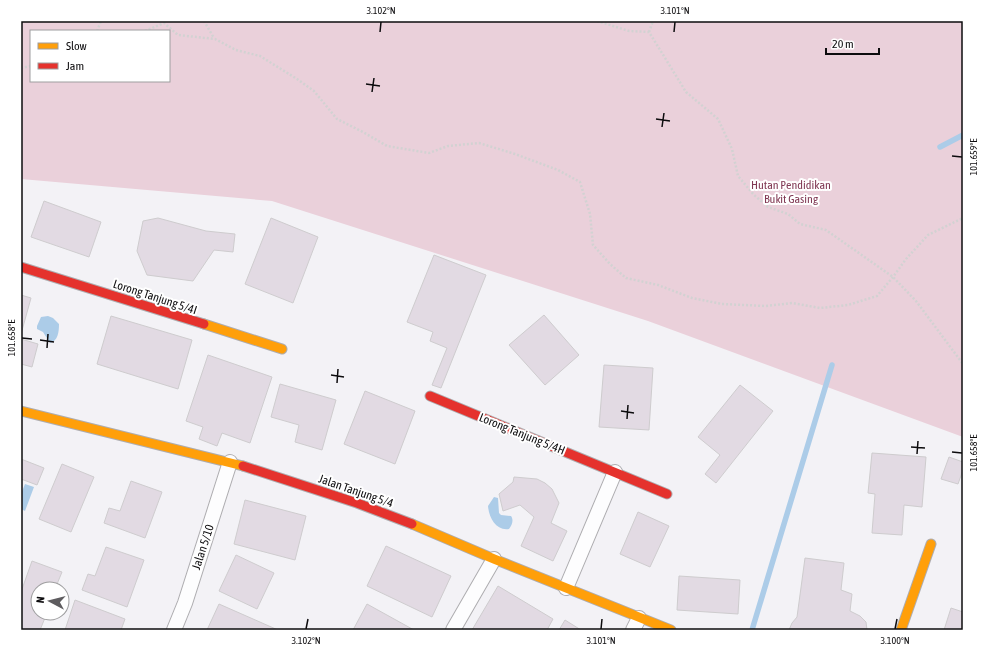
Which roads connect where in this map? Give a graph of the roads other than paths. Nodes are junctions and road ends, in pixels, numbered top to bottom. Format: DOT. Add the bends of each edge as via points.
graph roads {
  1 [pos="21,267"];
  2 [pos="282,349"];
  3 [pos="430,396"];
  4 [pos="21,411"];
  5 [pos="230,462"];
  6 [pos="615,472"];
  7 [pos="667,494"];
  8 [pos="931,544"];
  9 [pos="494,559"];
  10 [pos="566,588"];
  11 [pos="636,624"];
  12 [pos="174,630"];
  13 [pos="453,630"];
  14 [pos="671,630"];
  15 [pos="901,630"];
  1 -- 2 [label="street, Lorong Tanjung 5/4I"];
  3 -- 6 [label="street, Lorong Tanjung 5/4H"];
  4 -- 5 [label="street, Jalan Tanjung 5/4"];
  5 -- 9 [label="street, Jalan Tanjung 5/4" via="357,503"];
  5 -- 12 [label="street, Jalan 5/10"];
  6 -- 7 [label="street, Lorong Tanjung 5/4H"];
  6 -- 10 [label="street"];
  8 -- 15 [label="street"];
  9 -- 10 [label="street, Jalan Tanjung 5/4"];
  9 -- 13 [label="street"];
  10 -- 11 [label="street, Jalan Tanjung 5/4"];
  11 -- 14 [label="street, Jalan Tanjung 5/4"];
}
